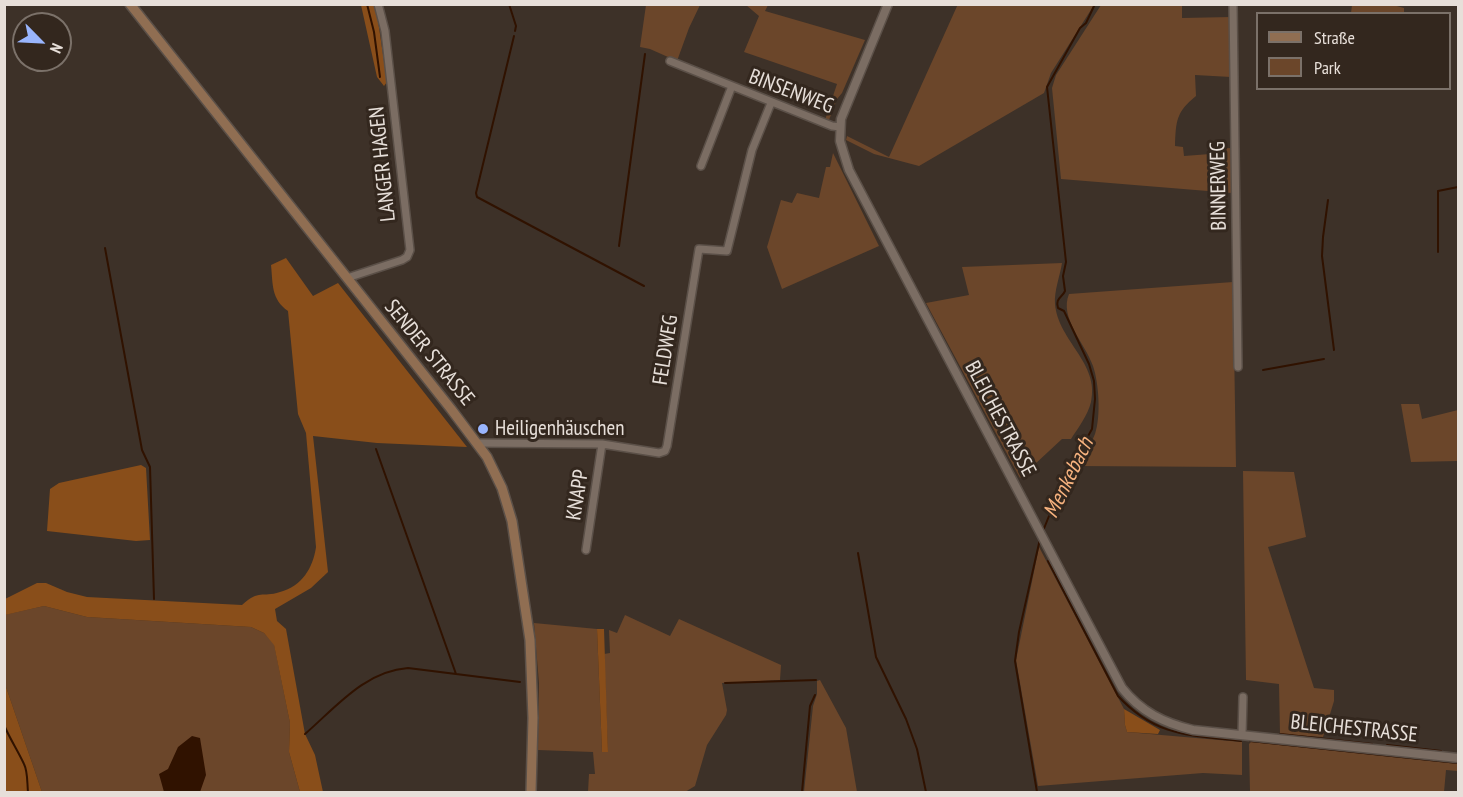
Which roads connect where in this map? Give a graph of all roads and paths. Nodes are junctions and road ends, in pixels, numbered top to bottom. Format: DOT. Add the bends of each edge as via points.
graph roads {
  1 [pos="130,4"];
  2 [pos="378,4"];
  3 [pos="888,4"];
  4 [pos="1233,4"];
  5 [pos="670,61"];
  6 [pos="732,86"];
  7 [pos="771,103"];
  8 [pos="840,127"];
  9 [pos="701,166"];
  10 [pos="347,278"];
  11 [pos="1238,367"];
  12 [pos="477,443"];
  13 [pos="602,444"];
  14 [pos="586,550"];
  15 [pos="1243,697"];
  16 [pos="1242,735"];
  17 [pos="1458,758"];
  18 [pos="531,792"];
  1 -- 10 [label="main road, SENDER STRASSE"];
  2 -- 10 [label="street, LANGER HAGEN" via="385,31 410,250 402,260"];
  3 -- 8 [label="street, BLEICHESTRASSE"];
  4 -- 11 [label="street, BINNERWEG"];
  5 -- 6 [label="street, BINSENWEG"];
  6 -- 7 [label="street, BINSENWEG"];
  6 -- 9 [label="street, BINSENWEG"];
  7 -- 8 [label="street, BINSENWEG"];
  7 -- 13 [label="street, FELDWEG" via="752,150 728,251 699,249 665,451"];
  8 -- 16 [label="street, BLEICHESTRASSE" via="849,170 1122,688 1154,717 1193,730"];
  10 -- 12 [label="main road, SENDER STRASSE"];
  12 -- 13 [label="street, FELDWEG"];
  12 -- 18 [label="main road, SENDER STRASSE" via="502,488 525,598 532,682"];
  13 -- 14 [label="street, KNAPP"];
  15 -- 16 [label="street"];
  16 -- 17 [label="street, BLEICHESTRASSE"];
}
